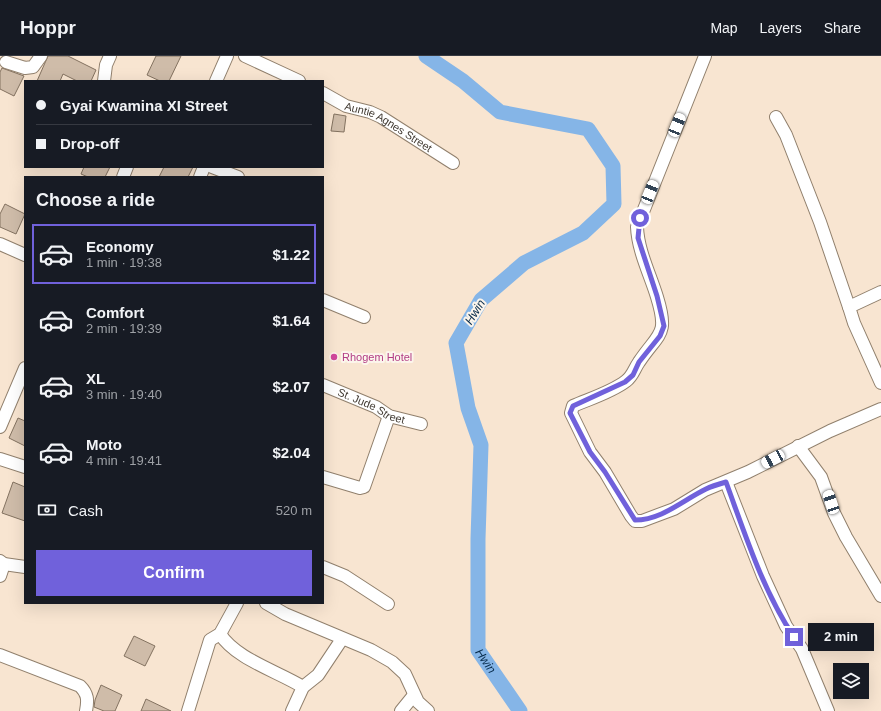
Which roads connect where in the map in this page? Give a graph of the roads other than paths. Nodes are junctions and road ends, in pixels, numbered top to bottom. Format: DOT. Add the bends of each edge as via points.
graph roads {
  1 [pos="41,56"];
  2 [pos="110,56"];
  3 [pos="227,56"];
  4 [pos="245,56"];
  5 [pos="705,56"];
  6 [pos="6,62"];
  7 [pos="104,80"];
  8 [pos="216,80"];
  9 [pos="297,80"];
  10 [pos="324,94"];
  11 [pos="776,117"];
  12 [pos="453,163"];
  13 [pos="215,168"];
  14 [pos="235,176"];
  15 [pos="0,244"];
  16 [pos="24,255"];
  17 [pos="881,292"];
  18 [pos="324,300"];
  19 [pos="850,307"];
  20 [pos="364,318"];
  21 [pos="24,370"];
  22 [pos="881,383"];
  23 [pos="324,385"];
  24 [pos="881,410"];
  25 [pos="389,416"];
  26 [pos="422,424"];
  27 [pos="0,427"];
  28 [pos="798,446"];
  29 [pos="0,459"];
  30 [pos="24,467"];
  31 [pos="324,477"];
  32 [pos="726,482"];
  33 [pos="2,562"];
  34 [pos="24,567"];
  35 [pos="324,567"];
  36 [pos="0,576"];
  37 [pos="881,596"];
  38 [pos="236,604"];
  39 [pos="268,604"];
  40 [pos="388,604"];
  41 [pos="220,634"];
  42 [pos="342,639"];
  43 [pos="0,655"];
  44 [pos="303,687"];
  45 [pos="414,695"];
  46 [pos="86,711"];
  47 [pos="188,711"];
  48 [pos="292,711"];
  49 [pos="401,711"];
  50 [pos="428,711"];
  51 [pos="828,711"];
  1 -- 6 [label="street" via="33,67 24,68"];
  2 -- 7 [label="street"];
  3 -- 8 [label="street"];
  4 -- 9 [label="street"];
  5 -- 32 [label="street" via="637,227 664,326 633,375 625,382 571,408 570,413 590,452 635,520 674,509 705,490"];
  10 -- 12 [label="street, Auntie Agnes Street" via="346,106 381,117"];
  11 -- 19 [label="street" via="786,135 820,222"];
  13 -- 14 [label="street"];
  15 -- 16 [label="street"];
  17 -- 19 [label="street"];
  18 -- 20 [label="street"];
  19 -- 22 [label="street" via="854,323"];
  21 -- 27 [label="street"];
  23 -- 25 [label="street, St. Jude Street" via="376,407"];
  24 -- 28 [label="street"];
  25 -- 26 [label="street, St. Jude Street"];
  25 -- 31 [label="street" via="364,487"];
  28 -- 32 [label="street"];
  28 -- 37 [label="street" via="821,477 846,537"];
  29 -- 30 [label="street"];
  32 -- 51 [label="street" via="763,576 786,626 802,649"];
  33 -- 34 [label="street"];
  33 -- 36 [label="street"];
  35 -- 40 [label="street" via="345,576"];
  38 -- 41 [label="street"];
  39 -- 42 [label="street"];
  41 -- 44 [label="street" via="235,650"];
  41 -- 47 [label="street" via="210,640"];
  42 -- 44 [label="street" via="318,675"];
  42 -- 45 [label="street" via="371,650 400,667"];
  43 -- 46 [label="street" via="80,686 88,697"];
  44 -- 48 [label="street"];
  45 -- 49 [label="street"];
  45 -- 50 [label="street"];
}
